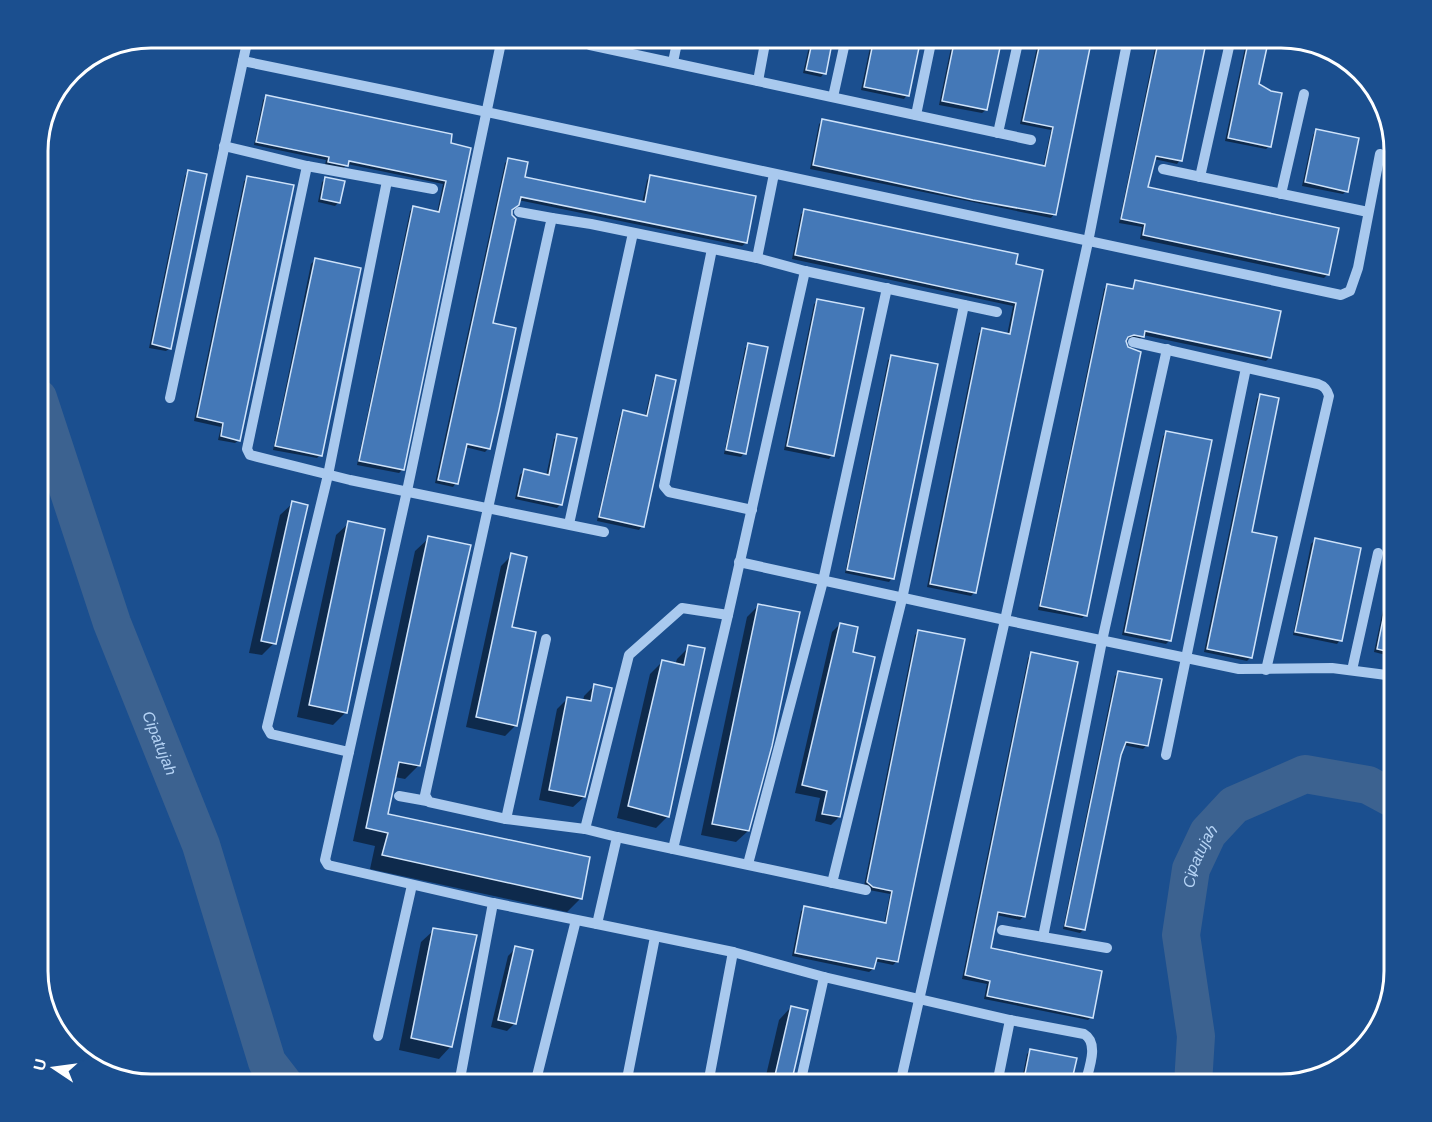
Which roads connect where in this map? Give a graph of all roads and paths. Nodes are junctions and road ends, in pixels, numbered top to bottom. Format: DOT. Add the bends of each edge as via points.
graph roads {
  1 [pos="246,48"];
  2 [pos="500,48"];
  3 [pos="605,48"];
  4 [pos="676,48"];
  5 [pos="764,48"];
  6 [pos="844,48"];
  7 [pos="930,48"];
  8 [pos="1017,48"];
  9 [pos="1126,48"];
  10 [pos="1229,48"];
  11 [pos="243,61"];
  12 [pos="673,62"];
  13 [pos="758,81"];
  14 [pos="1304,94"];
  15 [pos="833,97"];
  16 [pos="486,112"];
  17 [pos="916,115"];
  18 [pos="998,133"];
  19 [pos="1031,140"];
  20 [pos="224,146"];
  21 [pos="1380,154"];
  22 [pos="307,166"];
  23 [pos="1163,169"];
  24 [pos="774,174"];
  25 [pos="1200,177"];
  26 [pos="387,181"];
  27 [pos="433,189"];
  28 [pos="1281,194"];
  29 [pos="519,212"];
  30 [pos="1368,212"];
  31 [pos="552,218"];
  32 [pos="633,233"];
  33 [pos="1088,242"];
  34 [pos="712,249"];
  35 [pos="757,258"];
  36 [pos="805,271"];
  37 [pos="887,288"];
  38 [pos="964,305"];
  39 [pos="997,312"];
  40 [pos="1133,342"];
  41 [pos="1167,350"];
  42 [pos="1246,368"];
  43 [pos="170,398"];
  44 [pos="328,475"];
  45 [pos="407,491"];
  46 [pos="487,507"];
  47 [pos="752,510"];
  48 [pos="569,524"];
  49 [pos="604,532"];
  50 [pos="1378,553"];
  51 [pos="739,562"];
  52 [pos="823,581"];
  53 [pos="902,599"];
  54 [pos="728,615"];
  55 [pos="1005,620"];
  56 [pos="546,639"];
  57 [pos="1102,641"];
  58 [pos="1186,660"];
  59 [pos="1266,670"];
  60 [pos="1352,670"];
  61 [pos="1384,674"];
  62 [pos="349,752"];
  63 [pos="1166,754"];
  64 [pos="399,796"];
  65 [pos="427,801"];
  66 [pos="506,819"];
  67 [pos="585,829"];
  68 [pos="617,837"];
  69 [pos="673,849"];
  70 [pos="748,864"];
  71 [pos="832,884"];
  72 [pos="412,885"];
  73 [pos="866,890"];
  74 [pos="493,903"];
  75 [pos="576,920"];
  76 [pos="597,924"];
  77 [pos="1002,930"];
  78 [pos="655,937"];
  79 [pos="1043,937"];
  80 [pos="1107,948"];
  81 [pos="732,952"];
  82 [pos="824,977"];
  83 [pos="920,998"];
  84 [pos="1010,1020"];
  85 [pos="378,1036"];
  86 [pos="461,1074"];
  87 [pos="538,1074"];
  88 [pos="628,1074"];
  89 [pos="710,1074"];
  90 [pos="802,1074"];
  91 [pos="902,1074"];
  92 [pos="999,1074"];
  93 [pos="1087,1074"];
  1 -- 11 [label="street"];
  2 -- 16 [label="street"];
  3 -- 12 [label="street"];
  4 -- 12 [label="street"];
  5 -- 13 [label="street"];
  6 -- 15 [label="street"];
  7 -- 17 [label="street"];
  8 -- 18 [label="street"];
  9 -- 33 [label="street"];
  10 -- 25 [label="street"];
  11 -- 16 [label="street"];
  11 -- 20 [label="street"];
  12 -- 13 [label="street"];
  13 -- 15 [label="street"];
  14 -- 28 [label="street"];
  15 -- 17 [label="street"];
  16 -- 24 [label="street"];
  16 -- 45 [label="street"];
  17 -- 18 [label="street"];
  18 -- 19 [label="street"];
  20 -- 22 [label="street"];
  20 -- 43 [label="street"];
  21 -- 30 [label="street"];
  22 -- 26 [label="street"];
  22 -- 44 [label="street" via="247,449 253,457"];
  23 -- 25 [label="street"];
  24 -- 33 [label="street"];
  24 -- 35 [label="street"];
  25 -- 28 [label="street"];
  26 -- 27 [label="street"];
  26 -- 44 [label="street"];
  28 -- 30 [label="street"];
  29 -- 31 [label="street"];
  30 -- 33 [label="street" via="1354,282 1350,291 1341,296"];
  31 -- 32 [label="street"];
  31 -- 46 [label="street"];
  32 -- 34 [label="street"];
  32 -- 48 [label="street"];
  33 -- 55 [label="street"];
  34 -- 35 [label="street"];
  34 -- 47 [label="street" via="664,486 669,492"];
  35 -- 36 [label="street"];
  36 -- 37 [label="street"];
  36 -- 47 [label="street"];
  37 -- 38 [label="street"];
  37 -- 52 [label="street"];
  38 -- 39 [label="street"];
  38 -- 53 [label="street"];
  40 -- 41 [label="street"];
  41 -- 42 [label="street"];
  41 -- 57 [label="street"];
  42 -- 58 [label="street"];
  42 -- 59 [label="street" via="1318,384 1327,389 1329,396"];
  44 -- 45 [label="street"];
  44 -- 62 [label="street" via="267,728 271,734"];
  45 -- 46 [label="street"];
  45 -- 62 [label="street"];
  46 -- 48 [label="street"];
  46 -- 65 [label="street" via="425,795"];
  47 -- 51 [label="street"];
  48 -- 49 [label="street"];
  50 -- 60 [label="street"];
  51 -- 52 [label="street"];
  51 -- 54 [label="street"];
  52 -- 53 [label="street"];
  52 -- 70 [label="street"];
  53 -- 55 [label="street"];
  53 -- 71 [label="street"];
  54 -- 67 [label="street" via="682,608 632,651"];
  54 -- 69 [label="street"];
  55 -- 57 [label="street"];
  55 -- 83 [label="street"];
  56 -- 66 [label="street"];
  57 -- 58 [label="street"];
  57 -- 79 [label="street"];
  58 -- 59 [label="street"];
  58 -- 63 [label="street"];
  59 -- 60 [label="street"];
  60 -- 61 [label="street"];
  62 -- 72 [label="street" via="325,862"];
  64 -- 65 [label="street"];
  65 -- 66 [label="street"];
  66 -- 67 [label="street"];
  67 -- 68 [label="street"];
  68 -- 69 [label="street"];
  68 -- 76 [label="street"];
  69 -- 70 [label="street"];
  70 -- 71 [label="street"];
  71 -- 73 [label="street"];
  72 -- 74 [label="street"];
  72 -- 85 [label="street"];
  74 -- 75 [label="street"];
  74 -- 86 [label="street"];
  75 -- 76 [label="street"];
  75 -- 87 [label="street"];
  76 -- 78 [label="street"];
  77 -- 79 [label="street"];
  78 -- 81 [label="street"];
  78 -- 88 [label="street"];
  79 -- 80 [label="street"];
  81 -- 82 [label="street"];
  81 -- 89 [label="street"];
  82 -- 83 [label="street"];
  82 -- 90 [label="street"];
  83 -- 84 [label="street"];
  83 -- 91 [label="street"];
  84 -- 92 [label="street"];
  84 -- 93 [label="street" via="1088,1036 1092,1048"];
}
